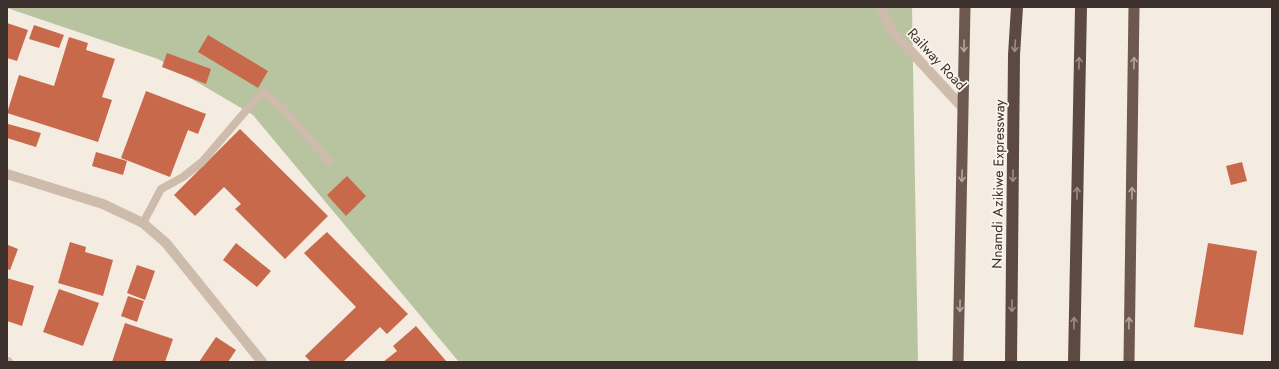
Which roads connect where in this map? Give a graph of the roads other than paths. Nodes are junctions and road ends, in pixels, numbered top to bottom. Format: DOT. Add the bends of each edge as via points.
graph roads {
  1 [pos="881,7"];
  2 [pos="965,7"];
  3 [pos="1017,7"];
  4 [pos="1081,7"];
  5 [pos="1134,7"];
  6 [pos="963,108"];
  7 [pos="329,161"];
  8 [pos="7,174"];
  9 [pos="143,223"];
  10 [pos="262,362"];
  11 [pos="958,362"];
  12 [pos="1011,362"];
  13 [pos="1074,362"];
  14 [pos="1129,362"];
  1 -- 6 [label="street, Railway Road" via="893,32"];
  2 -- 6 [label="highway, one-way"];
  3 -- 12 [label="highway, Nnamdi Azikiwe Expressway, one-way" via="1014,55"];
  13 -- 4 [label="highway, one-way"];
  14 -- 5 [label="highway, one-way"];
  6 -- 11 [label="highway, one-way"];
  7 -- 9 [label="lane" via="283,109 264,92 202,162 183,177 161,189"];
  8 -- 9 [label="street" via="103,204"];
  9 -- 10 [label="street" via="166,243"];
}
